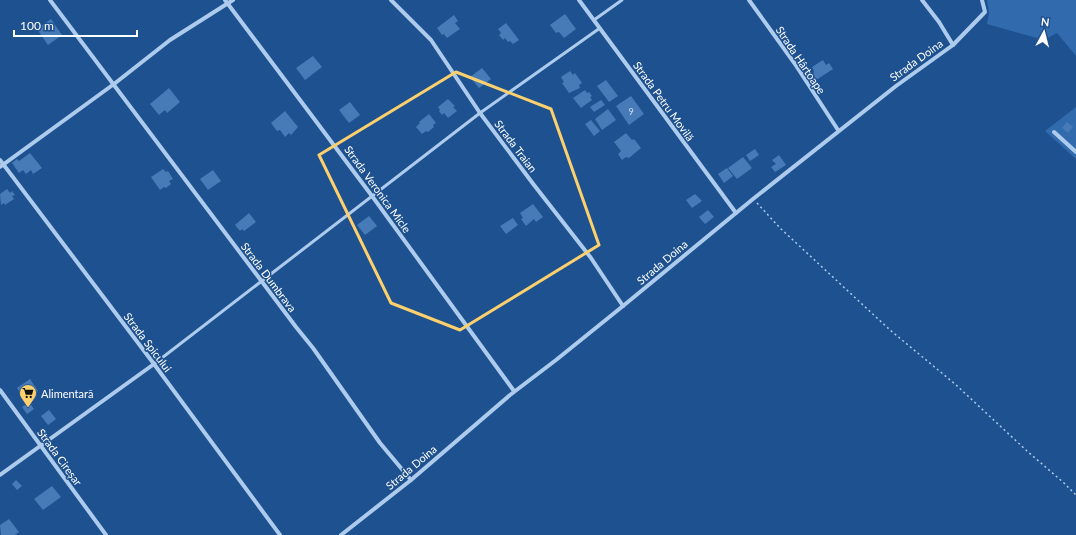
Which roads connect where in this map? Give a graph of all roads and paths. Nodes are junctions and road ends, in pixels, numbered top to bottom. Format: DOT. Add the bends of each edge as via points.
graph roads {
  1 [pos="50,0"];
  2 [pos="233,0"];
  3 [pos="391,0"];
  4 [pos="578,0"];
  5 [pos="622,0"];
  6 [pos="749,0"];
  7 [pos="922,0"];
  8 [pos="982,0"];
  9 [pos="226,2"];
  10 [pos="594,20"];
  11 [pos="600,28"];
  12 [pos="953,45"];
  13 [pos="114,84"];
  14 [pos="480,113"];
  15 [pos="838,130"];
  16 [pos="1054,132"];
  17 [pos="1076,152"];
  18 [pos="0,160"];
  19 [pos="2,166"];
  20 [pos="372,196"];
  21 [pos="753,198"];
  22 [pos="736,213"];
  23 [pos="261,282"];
  24 [pos="623,306"];
  25 [pos="154,364"];
  26 [pos="0,390"];
  27 [pos="514,391"];
  28 [pos="41,446"];
  29 [pos="0,475"];
  30 [pos="411,480"];
  31 [pos="1076,495"];
  32 [pos="106,535"];
  33 [pos="280,535"];
  34 [pos="341,535"];
  1 -- 13 [label="street, Strada Dumbrava"];
  2 -- 9 [label="street"];
  3 -- 14 [label="street, Strada Traian" via="431,40"];
  4 -- 10 [label="street, Strada Petru Movilă"];
  5 -- 10 [label="lane"];
  6 -- 15 [label="street, Strada Hârtoape"];
  7 -- 12 [label="street"];
  8 -- 12 [label="street, Strada Doina" via="985,12"];
  9 -- 13 [label="street" via="170,40"];
  9 -- 20 [label="street, Strada Veronica Micle"];
  10 -- 11 [label="street, Strada Petru Movilă"];
  11 -- 14 [label="lane"];
  11 -- 22 [label="street, Strada Petru Movilă"];
  12 -- 15 [label="street, Strada Doina"];
  13 -- 19 [label="street"];
  13 -- 23 [label="street, Strada Dumbrava"];
  14 -- 20 [label="lane"];
  14 -- 24 [label="street, Strada Traian" via="591,258"];
  15 -- 21 [label="street, Strada Doina"];
  16 -- 17 [label="street"];
  18 -- 19 [label="street, Strada Spicului"];
  19 -- 25 [label="street, Strada Spicului"];
  20 -- 23 [label="lane"];
  20 -- 27 [label="street, Strada Veronica Micle"];
  21 -- 22 [label="street, Strada Doina"];
  21 -- 31 [label="path" via="780,228 890,330 955,384"];
  22 -- 24 [label="street, Strada Doina"];
  23 -- 25 [label="lane"];
  23 -- 30 [label="street, Strada Dumbrava" via="313,348 380,443"];
  24 -- 27 [label="street, Strada Doina"];
  25 -- 28 [label="street"];
  25 -- 33 [label="street, Strada Spicului"];
  26 -- 28 [label="street, Strada Cireșar"];
  27 -- 30 [label="street, Strada Doina"];
  28 -- 29 [label="street"];
  28 -- 32 [label="street, Strada Cireșar"];
  30 -- 34 [label="street, Strada Doina"];
}
